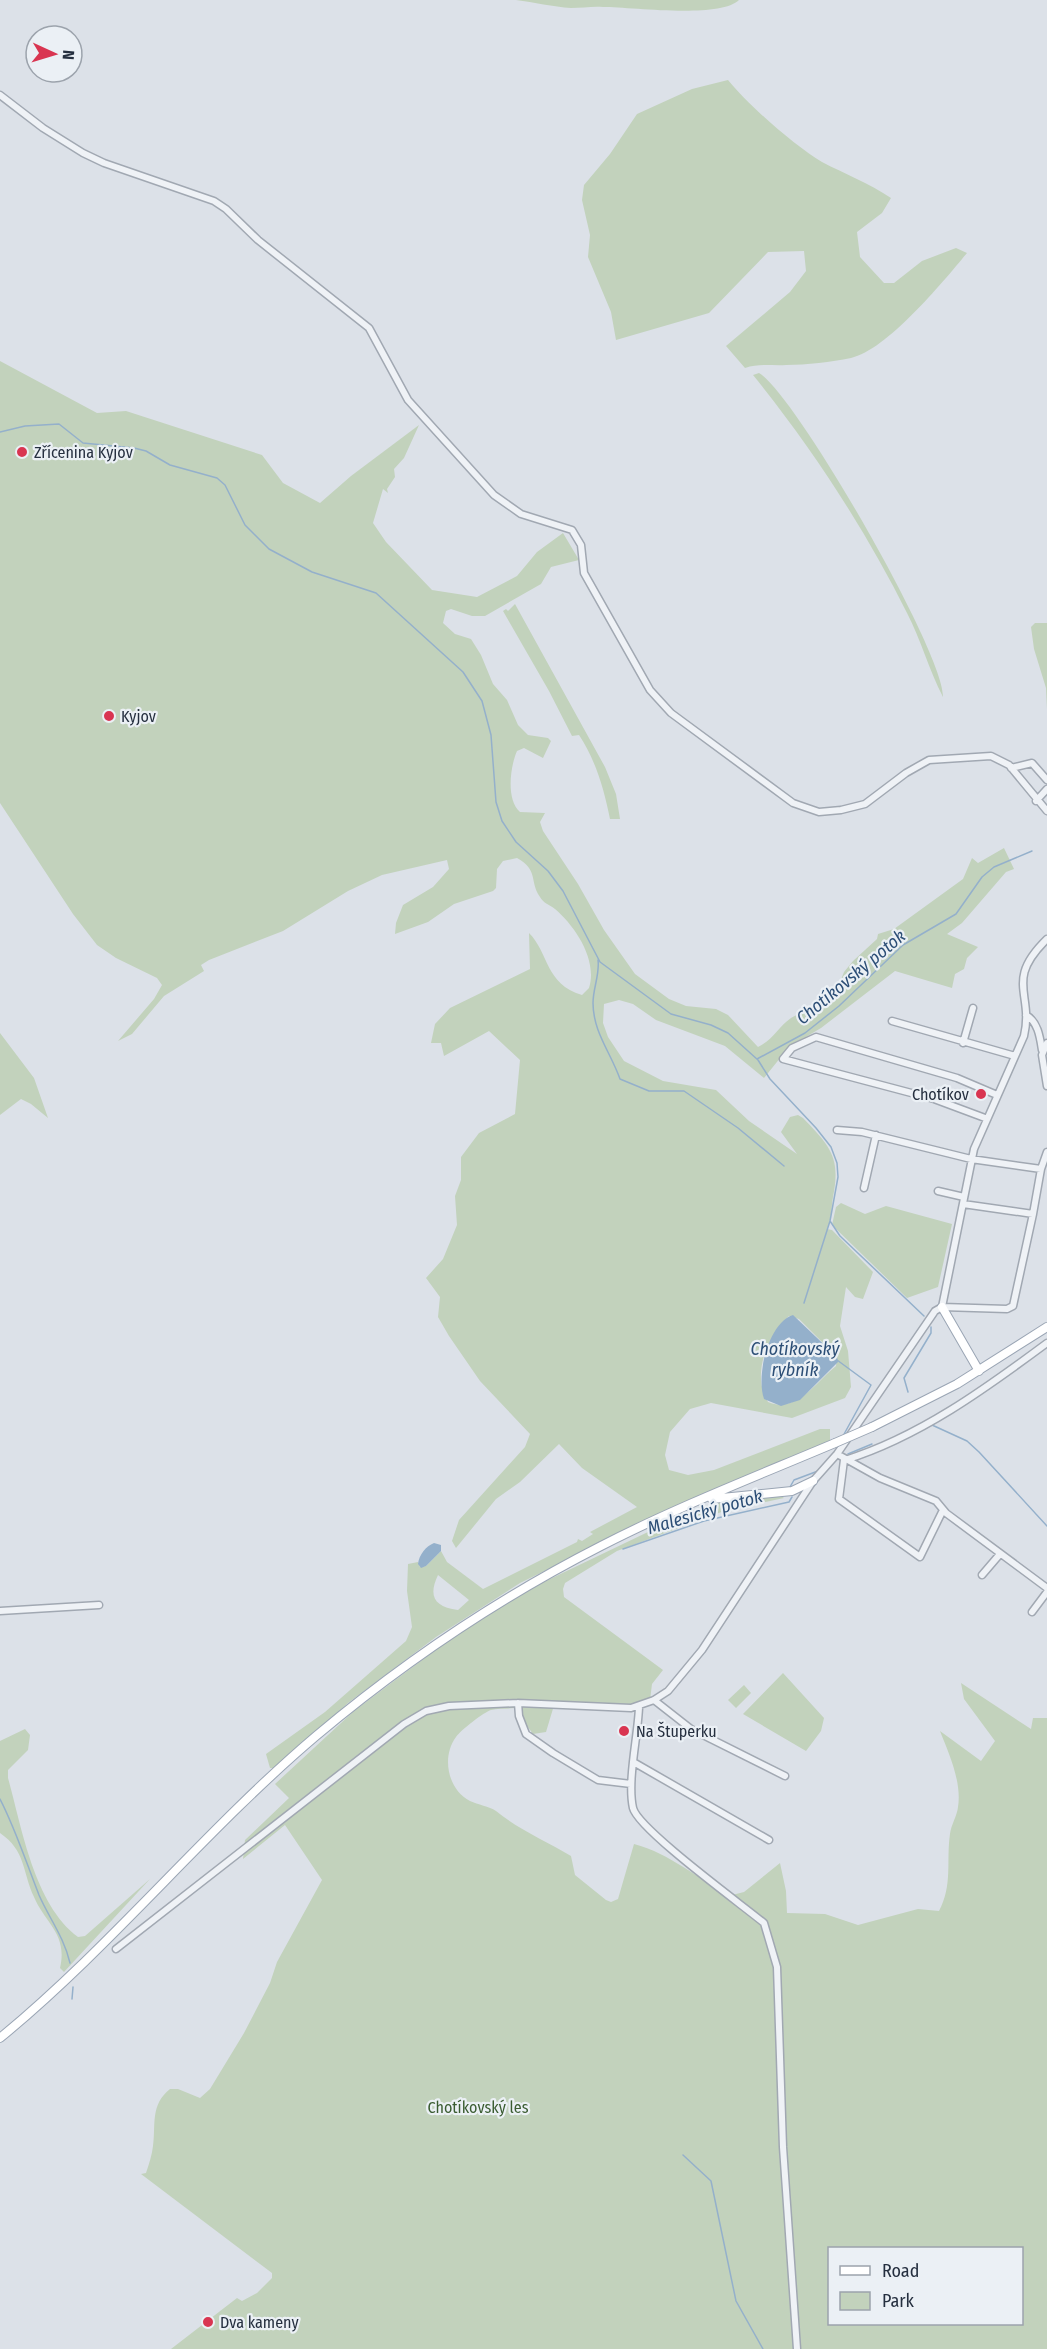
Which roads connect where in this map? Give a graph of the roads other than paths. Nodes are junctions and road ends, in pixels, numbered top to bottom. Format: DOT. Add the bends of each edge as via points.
graph roads {
  1 [pos="0,95"];
  2 [pos="1011,768"];
  3 [pos="1047,780"];
  4 [pos="1047,789"];
  5 [pos="1036,801"];
  6 [pos="1047,811"];
  7 [pos="1046,940"];
  8 [pos="973,1008"];
  9 [pos="1026,1015"];
  10 [pos="892,1021"];
  11 [pos="963,1043"];
  12 [pos="1047,1043"];
  13 [pos="1042,1050"];
  14 [pos="1015,1056"];
  15 [pos="1047,1086"];
  16 [pos="997,1095"];
  17 [pos="985,1118"];
  18 [pos="837,1130"];
  19 [pos="876,1135"];
  20 [pos="1047,1152"];
  21 [pos="971,1159"];
  22 [pos="1041,1169"];
  23 [pos="864,1188"];
  24 [pos="938,1191"];
  25 [pos="963,1201"];
  26 [pos="1033,1214"];
  27 [pos="942,1307"];
  28 [pos="1047,1327"];
  29 [pos="1047,1343"];
  30 [pos="978,1371"];
  31 [pos="837,1454"];
  32 [pos="844,1460"];
  33 [pos="813,1481"];
  34 [pos="690,1505"];
  35 [pos="943,1510"];
  36 [pos="1000,1554"];
  37 [pos="982,1575"];
  38 [pos="1047,1590"];
  39 [pos="99,1605"];
  40 [pos="0,1611"];
  41 [pos="1032,1611"];
  42 [pos="654,1700"];
  43 [pos="518,1703"];
  44 [pos="639,1707"];
  45 [pos="634,1763"];
  46 [pos="785,1776"];
  47 [pos="631,1784"];
  48 [pos="769,1840"];
  49 [pos="116,1948"];
  50 [pos="0,2038"];
  51 [pos="797,2349"];
  1 -- 2 [label="street" via="83,153 214,201 369,328 408,400 494,495 521,514 572,530 581,545 584,573 650,690 671,713 794,803 819,812 865,804 922,763 937,758 990,756"];
  2 -- 3 [label="street" via="1032,763"];
  2 -- 5 [label="street"];
  4 -- 5 [label="street"];
  5 -- 6 [label="street"];
  7 -- 9 [label="street" via="1036,950 1022,979"];
  8 -- 11 [label="street"];
  9 -- 13 [label="street" via="1036,1026"];
  9 -- 14 [label="street" via="1024,1036"];
  10 -- 11 [label="street"];
  11 -- 14 [label="street"];
  12 -- 13 [label="street"];
  13 -- 15 [label="street"];
  14 -- 16 [label="street"];
  16 -- 17 [label="street"];
  16 -- 17 [label="street" via="957,1078 816,1037 792,1048 783,1059 934,1099"];
  17 -- 21 [label="street"];
  18 -- 19 [label="street"];
  19 -- 21 [label="street"];
  19 -- 23 [label="street"];
  20 -- 22 [label="street"];
  21 -- 22 [label="street"];
  21 -- 25 [label="street"];
  22 -- 26 [label="street"];
  24 -- 25 [label="street"];
  25 -- 26 [label="street"];
  25 -- 27 [label="street"];
  26 -- 27 [label="street" via="1011,1308"];
  27 -- 30 [label="main road"];
  27 -- 31 [label="street" via="926,1322"];
  28 -- 30 [label="main road"];
  29 -- 32 [label="street" via="921,1427"];
  30 -- 34 [label="main road, bridge" via="872,1427"];
  31 -- 32 [label="street"];
  31 -- 33 [label="street"];
  32 -- 35 [label="street" via="936,1501"];
  32 -- 35 [label="street" via="839,1499 920,1557"];
  33 -- 34 [label="main road" via="792,1491 730,1496"];
  33 -- 42 [label="street" via="702,1650 668,1691"];
  34 -- 50 [label="main road" via="601,1546 522,1589 432,1647 360,1700 269,1778 102,1946"];
  35 -- 36 [label="street"];
  36 -- 37 [label="street"];
  36 -- 38 [label="street"];
  38 -- 41 [label="street"];
  39 -- 40 [label="street"];
  42 -- 44 [label="street"];
  42 -- 46 [label="street" via="691,1729"];
  43 -- 44 [label="street"];
  43 -- 47 [label="street" via="526,1734 544,1747 590,1776"];
  43 -- 49 [label="street" via="449,1706 417,1716"];
  44 -- 45 [label="street"];
  45 -- 47 [label="street"];
  45 -- 48 [label="street"];
  47 -- 51 [label="street" via="633,1811 651,1833 764,1923 772,1942 777,1966 783,2147"];
}
